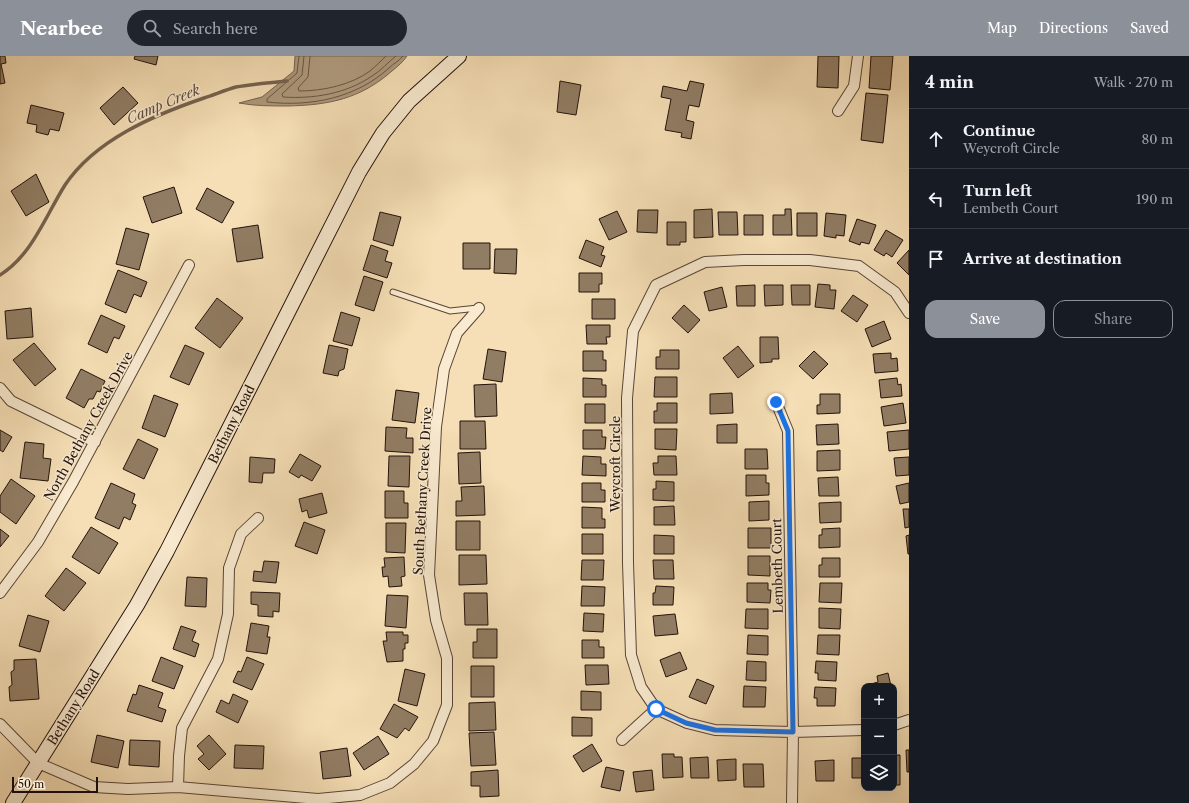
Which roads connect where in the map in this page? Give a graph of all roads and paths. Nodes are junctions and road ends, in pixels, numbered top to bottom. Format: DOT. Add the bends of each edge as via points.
graph roads {
  1 [pos="458,56"];
  2 [pos="858,56"];
  3 [pos="838,111"];
  4 [pos="189,265"];
  5 [pos="393,292"];
  6 [pos="478,308"];
  7 [pos="909,313"];
  8 [pos="0,388"];
  9 [pos="776,402"];
  10 [pos="95,442"];
  11 [pos="258,518"];
  12 [pos="0,593"];
  13 [pos="656,709"];
  14 [pos="909,720"];
  15 [pos="0,724"];
  16 [pos="897,724"];
  17 [pos="861,730"];
  18 [pos="793,732"];
  19 [pos="622,740"];
  20 [pos="38,763"];
  21 [pos="178,787"];
  22 [pos="13,803"];
  23 [pos="792,803"];
  1 -- 20 [label="street, Bethany Road" via="409,101 383,133 359,172 167,551 137,605"];
  2 -- 3 [label="street" via="854,86"];
  4 -- 10 [label="street, North Bethany Creek Drive"];
  5 -- 6 [label="lane" via="450,311"];
  6 -- 21 [label="street, South Bethany Creek Drive" via="457,333 444,369 436,427 428,575 436,620 447,658 447,705 433,741 414,764 390,783 360,795 318,799"];
  7 -- 13 [label="street, Weycroft Circle" via="895,292 859,266 810,260 705,262 656,285 633,331 627,398 631,655 641,687"];
  8 -- 10 [label="street" via="11,401"];
  9 -- 18 [label="street, Lembeth Court" via="788,431"];
  10 -- 12 [label="street, North Bethany Creek Drive" via="38,542"];
  11 -- 21 [label="street" via="241,534 229,568 228,614 218,659 182,728"];
  13 -- 18 [label="street" via="686,723 715,730"];
  13 -- 19 [label="street"];
  14 -- 16 [label="street"];
  15 -- 20 [label="street"];
  17 -- 18 [label="street"];
  18 -- 23 [label="street, Lembeth Court"];
  20 -- 21 [label="street, South Bethany Creek Drive" via="94,787"];
  20 -- 22 [label="street, Bethany Road"];
}
